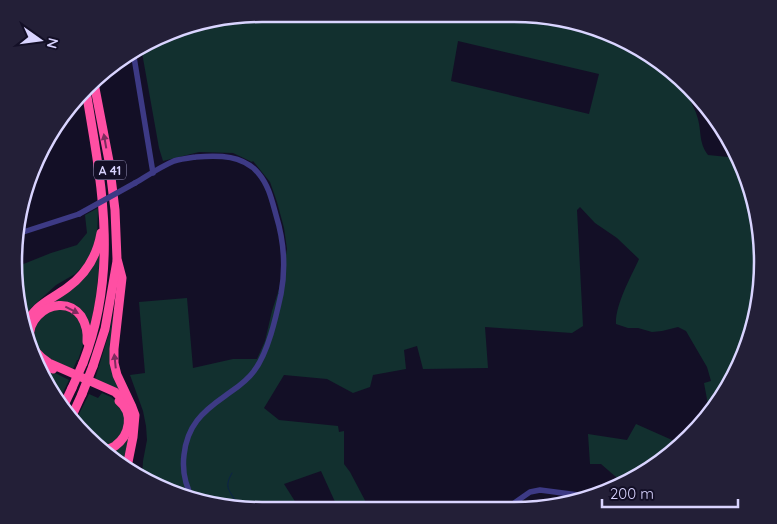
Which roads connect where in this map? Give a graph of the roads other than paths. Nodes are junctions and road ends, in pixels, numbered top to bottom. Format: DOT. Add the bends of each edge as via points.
graph roads {
  1 [pos="134,60"];
  2 [pos="95,91"];
  3 [pos="87,99"];
  4 [pos="153,173"];
  5 [pos="104,218"];
  6 [pos="25,231"];
  7 [pos="117,258"];
  8 [pos="30,319"];
  9 [pos="32,326"];
  10 [pos="87,352"];
  11 [pos="43,359"];
  12 [pos="47,368"];
  13 [pos="66,400"];
  14 [pos="74,411"];
  15 [pos="134,423"];
  16 [pos="111,448"];
  17 [pos="128,460"];
  18 [pos="188,490"];
  19 [pos="572,494"];
  20 [pos="517,501"];
  1 -- 4 [label="street"];
  7 -- 2 [label="highway, A 41, one-way" via="109,161"];
  3 -- 5 [label="highway, A 41"];
  4 -- 6 [label="street, bridge" via="79,214"];
  4 -- 18 [label="street" via="176,160 225,156 240,160 264,181 283,245 281,294 265,352 240,386 193,424 185,446 183,469"];
  5 -- 8 [label="highway" via="99,243 87,269 68,287 42,303"];
  5 -- 10 [label="highway, A 41" via="102,294"];
  7 -- 14 [label="highway, A 41, bridge" via="105,330"];
  15 -- 7 [label="highway, one-way" via="135,415 114,363 122,278"];
  9 -- 10 [label="highway, one-way" via="44,310 54,306 71,308 85,323"];
  10 -- 13 [label="highway, A 41, bridge"];
  15 -- 11 [label="highway, one-way" via="126,401 115,392"];
  12 -- 16 [label="highway" via="113,396 122,404 129,420 127,431"];
  15 -- 17 [label="highway"];
  19 -- 20 [label="street" via="540,490 530,492"];
}
